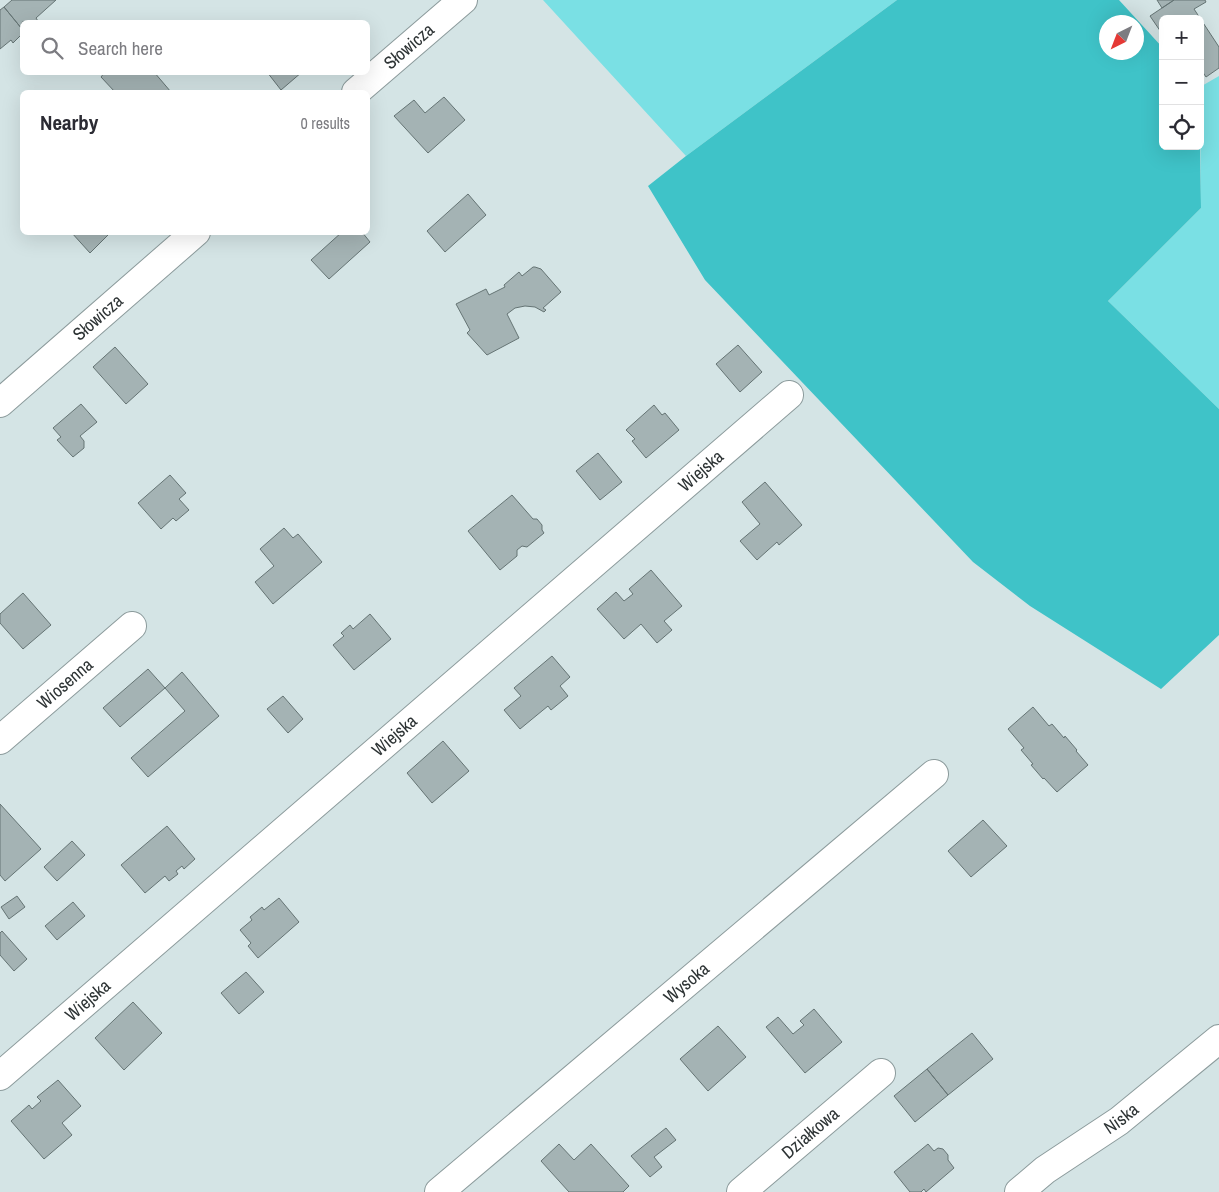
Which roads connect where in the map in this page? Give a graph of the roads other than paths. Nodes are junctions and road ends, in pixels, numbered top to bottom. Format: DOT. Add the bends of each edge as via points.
graph roads {
  1 [pos="462,0"];
  2 [pos="358,90"];
  3 [pos="193,235"];
  4 [pos="789,395"];
  5 [pos="0,403"];
  6 [pos="132,626"];
  7 [pos="0,740"];
  8 [pos="934,774"];
  9 [pos="1219,1039"];
  10 [pos="881,1073"];
  11 [pos="0,1076"];
  12 [pos="438,1192"];
  13 [pos="741,1192"];
  14 [pos="1019,1192"];
  1 -- 2 [label="street, Słowicza"];
  3 -- 5 [label="street, Słowicza"];
  4 -- 11 [label="street, Wiejska"];
  6 -- 7 [label="street, Wiosenna"];
  8 -- 12 [label="street, Wysoka"];
  9 -- 14 [label="street, Niska" via="1119,1121 1044,1170"];
  10 -- 13 [label="street, Działkowa"];
}
